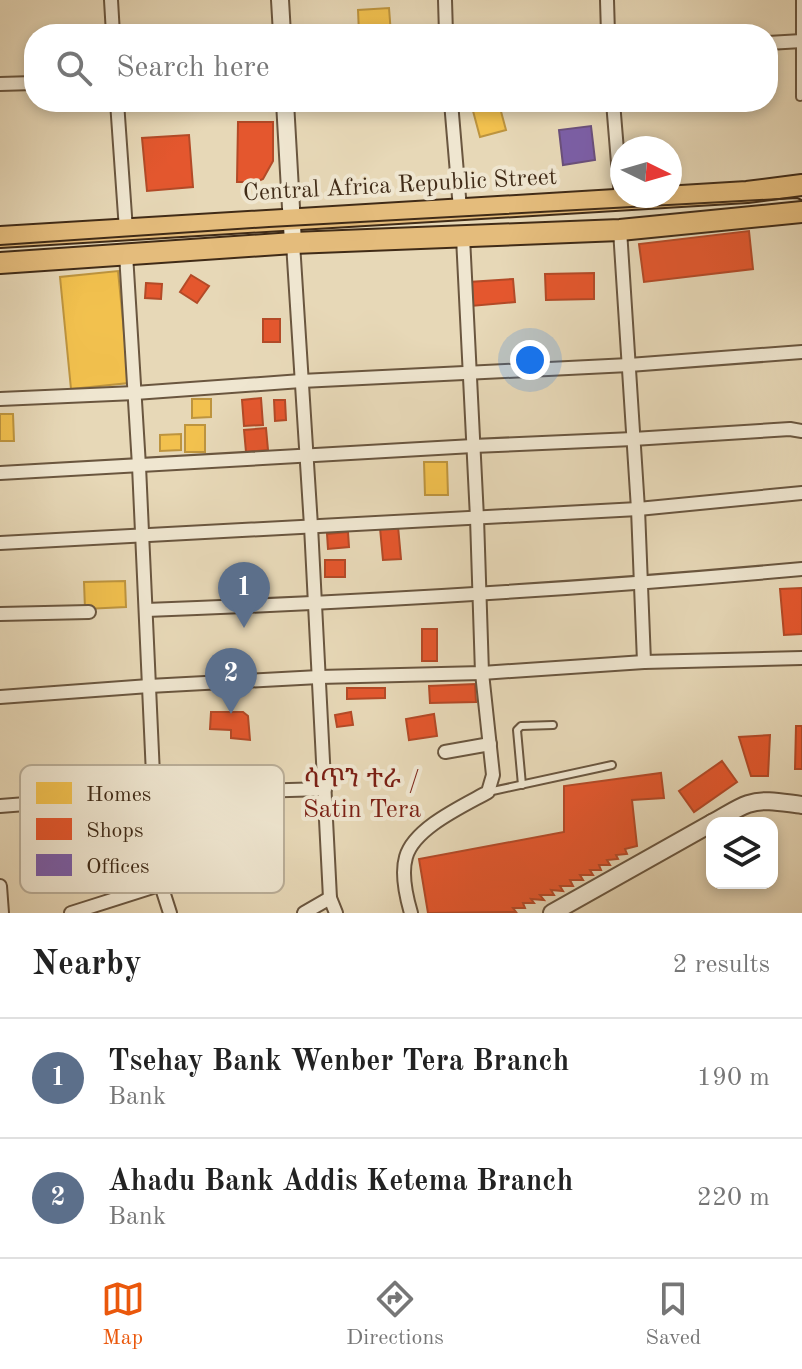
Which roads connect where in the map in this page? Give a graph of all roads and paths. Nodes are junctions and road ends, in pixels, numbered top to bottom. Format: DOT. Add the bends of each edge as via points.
graph roads {
  1 [pos="111,0"];
  2 [pos="280,0"];
  3 [pos="445,0"];
  4 [pos="607,0"];
  5 [pos="800,0"];
  6 [pos="112,24"];
  7 [pos="281,24"];
  8 [pos="446,24"];
  9 [pos="608,24"];
  10 [pos="800,41"];
  11 [pos="778,42"];
  12 [pos="24,83"];
  13 [pos="0,84"];
  14 [pos="800,97"];
  15 [pos="118,112"];
  16 [pos="286,112"];
  17 [pos="452,112"];
  18 [pos="614,112"];
  19 [pos="616,136"];
  20 [pos="802,173"];
  21 [pos="792,186"];
  22 [pos="682,196"];
  23 [pos="610,200"];
  24 [pos="460,209"];
  25 [pos="797,215"];
  26 [pos="293,218"];
  27 [pos="126,230"];
  28 [pos="620,230"];
  29 [pos="0,237"];
  30 [pos="463,237"];
  31 [pos="293,243"];
  32 [pos="126,254"];
  33 [pos="0,263"];
  34 [pos="802,352"];
  35 [pos="629,365"];
  36 [pos="470,372"];
  37 [pos="301,381"];
  38 [pos="135,393"];
  39 [pos="0,399"];
  40 [pos="802,431"];
  41 [pos="633,439"];
  42 [pos="473,446"];
  43 [pos="307,457"];
  44 [pos="139,466"];
  45 [pos="0,473"];
  46 [pos="802,493"];
  47 [pos="638,509"];
  48 [pos="477,518"];
  49 [pos="311,526"];
  50 [pos="143,535"];
  51 [pos="0,543"];
  52 [pos="802,569"];
  53 [pos="642,583"];
  54 [pos="478,595"];
  55 [pos="314,604"];
  56 [pos="146,610"];
  57 [pos="89,612"];
  58 [pos="0,614"];
  59 [pos="802,658"];
  60 [pos="644,662"];
  61 [pos="482,673"];
  62 [pos="319,677"];
  63 [pos="149,686"];
  64 [pos="0,697"];
  65 [pos="553,725"];
  66 [pos="490,744"];
  67 [pos="445,752"];
  68 [pos="152,765"];
  69 [pos="612,765"];
  70 [pos="522,785"];
  71 [pos="325,789"];
  72 [pos="284,790"];
  73 [pos="488,792"];
  74 [pos="20,804"];
  75 [pos="802,805"];
  76 [pos="0,806"];
  77 [pos="723,817"];
  78 [pos="706,826"];
  79 [pos="0,886"];
  80 [pos="135,893"];
  81 [pos="164,893"];
  82 [pos="330,898"];
  83 [pos="2,913"];
  84 [pos="71,913"];
  85 [pos="170,913"];
  86 [pos="304,913"];
  87 [pos="336,913"];
  88 [pos="411,913"];
  89 [pos="552,913"];
  1 -- 6 [label="street"];
  2 -- 7 [label="street"];
  3 -- 8 [label="street"];
  4 -- 9 [label="street"];
  5 -- 10 [label="lane"];
  10 -- 11 [label="street"];
  10 -- 14 [label="lane"];
  12 -- 13 [label="street"];
  15 -- 27 [label="street"];
  16 -- 26 [label="street"];
  17 -- 24 [label="street"];
  18 -- 19 [label="street"];
  20 -- 21 [label="main road"];
  21 -- 22 [label="main road, Central Africa Republic Street"];
  23 -- 24 [label="main road, Central Africa Republic Street"];
  24 -- 26 [label="main road, Central Africa Republic Street"];
  25 -- 28 [label="main road"];
  26 -- 27 [label="main road, Central Africa Republic Street"];
  26 -- 31 [label="street"];
  27 -- 29 [label="main road, Central Africa Republic Street"];
  28 -- 30 [label="main road"];
  28 -- 35 [label="street"];
  30 -- 31 [label="main road"];
  30 -- 36 [label="street"];
  31 -- 32 [label="main road"];
  31 -- 37 [label="street"];
  32 -- 33 [label="main road"];
  32 -- 38 [label="street"];
  34 -- 35 [label="street"];
  35 -- 36 [label="street"];
  35 -- 41 [label="street"];
  36 -- 37 [label="street"];
  36 -- 42 [label="street"];
  37 -- 38 [label="street"];
  37 -- 43 [label="street"];
  38 -- 39 [label="street"];
  38 -- 44 [label="street"];
  40 -- 41 [label="street"];
  41 -- 42 [label="street"];
  41 -- 47 [label="street"];
  42 -- 43 [label="street"];
  42 -- 48 [label="street"];
  43 -- 44 [label="street"];
  43 -- 49 [label="street"];
  44 -- 45 [label="street"];
  44 -- 50 [label="street"];
  46 -- 47 [label="street"];
  47 -- 48 [label="street"];
  47 -- 53 [label="street"];
  48 -- 49 [label="street"];
  48 -- 54 [label="street"];
  49 -- 50 [label="street"];
  49 -- 55 [label="street"];
  50 -- 51 [label="street"];
  50 -- 56 [label="street"];
  52 -- 53 [label="street"];
  53 -- 54 [label="street"];
  53 -- 60 [label="street"];
  54 -- 55 [label="street"];
  54 -- 61 [label="street"];
  55 -- 56 [label="street"];
  55 -- 62 [label="street"];
  56 -- 63 [label="street"];
  57 -- 58 [label="street"];
  59 -- 60 [label="street"];
  60 -- 61 [label="street"];
  61 -- 62 [label="street"];
  61 -- 66 [label="street"];
  62 -- 63 [label="street"];
  62 -- 71 [label="street"];
  63 -- 64 [label="street"];
  63 -- 68 [label="street"];
  65 -- 70 [label="lane" via="517,730"];
  66 -- 67 [label="street"];
  66 -- 73 [label="street" via="493,775"];
  69 -- 70 [label="lane"];
  70 -- 73 [label="lane"];
  71 -- 72 [label="street"];
  71 -- 82 [label="street"];
  73 -- 88 [label="street" via="440,819 408,850 404,875"];
  74 -- 76 [label="street"];
  75 -- 77 [label="street" via="756,802"];
  78 -- 89 [label="street"];
  79 -- 83 [label="street"];
  80 -- 84 [label="street"];
  81 -- 85 [label="street"];
  82 -- 86 [label="street"];
  82 -- 87 [label="street"];
}
